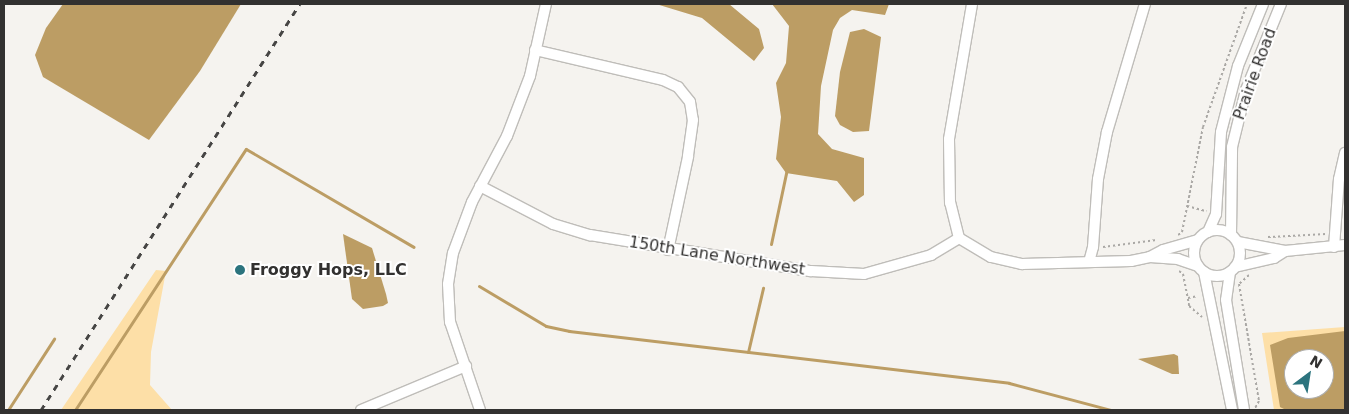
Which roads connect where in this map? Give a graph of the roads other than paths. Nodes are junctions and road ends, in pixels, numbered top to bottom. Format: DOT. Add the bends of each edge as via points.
graph roads {
  1 [pos="546,4"];
  2 [pos="972,4"];
  3 [pos="1145,4"];
  4 [pos="1263,4"];
  5 [pos="1281,4"];
  6 [pos="535,50"];
  7 [pos="1345,153"];
  8 [pos="480,186"];
  9 [pos="1208,232"];
  10 [pos="959,238"];
  11 [pos="1235,239"];
  12 [pos="1198,240"];
  13 [pos="1345,245"];
  14 [pos="1334,246"];
  15 [pos="668,250"];
  16 [pos="1285,251"];
  17 [pos="1150,257"];
  18 [pos="1089,262"];
  19 [pos="1201,269"];
  20 [pos="1233,270"];
  21 [pos="466,366"];
  22 [pos="361,410"];
  23 [pos="480,410"];
  24 [pos="1232,410"];
  25 [pos="1244,410"];
  1 -- 6 [label="street"];
  2 -- 10 [label="street" via="950,139 950,203"];
  3 -- 18 [label="street" via="1107,132"];
  4 -- 9 [label="street, Prairie Road" via="1238,66 1221,132 1216,214"];
  5 -- 11 [label="street, Prairie Road" via="1246,90 1232,147"];
  6 -- 8 [label="street" via="530,76 507,136"];
  6 -- 15 [label="street" via="663,80 678,87 690,102 693,120 688,157"];
  7 -- 14 [label="street" via="1339,179"];
  8 -- 15 [label="street, 150th Lane Northwest" via="553,224 590,235"];
  8 -- 21 [label="street" via="453,253 448,284 450,322"];
  9 -- 11 [label="street" via="1220,230"];
  9 -- 12 [label="street"];
  10 -- 15 [label="street, 150th Lane Northwest" via="931,255 864,274 811,271"];
  10 -- 18 [label="street" via="991,257 1022,264"];
  11 -- 16 [label="street"];
  11 -- 20 [label="street, Prairie Road" via="1240,253"];
  12 -- 17 [label="street" via="1162,250"];
  12 -- 19 [label="street" via="1194,253"];
  13 -- 14 [label="street"];
  14 -- 16 [label="street"];
  16 -- 20 [label="street" via="1274,258"];
  17 -- 18 [label="street"];
  17 -- 19 [label="street" via="1178,259"];
  19 -- 20 [label="street" via="1217,276"];
  19 -- 24 [label="street"];
  20 -- 25 [label="street, Prairie Road" via="1226,300"];
  21 -- 22 [label="street"];
  21 -- 23 [label="street"];
}
